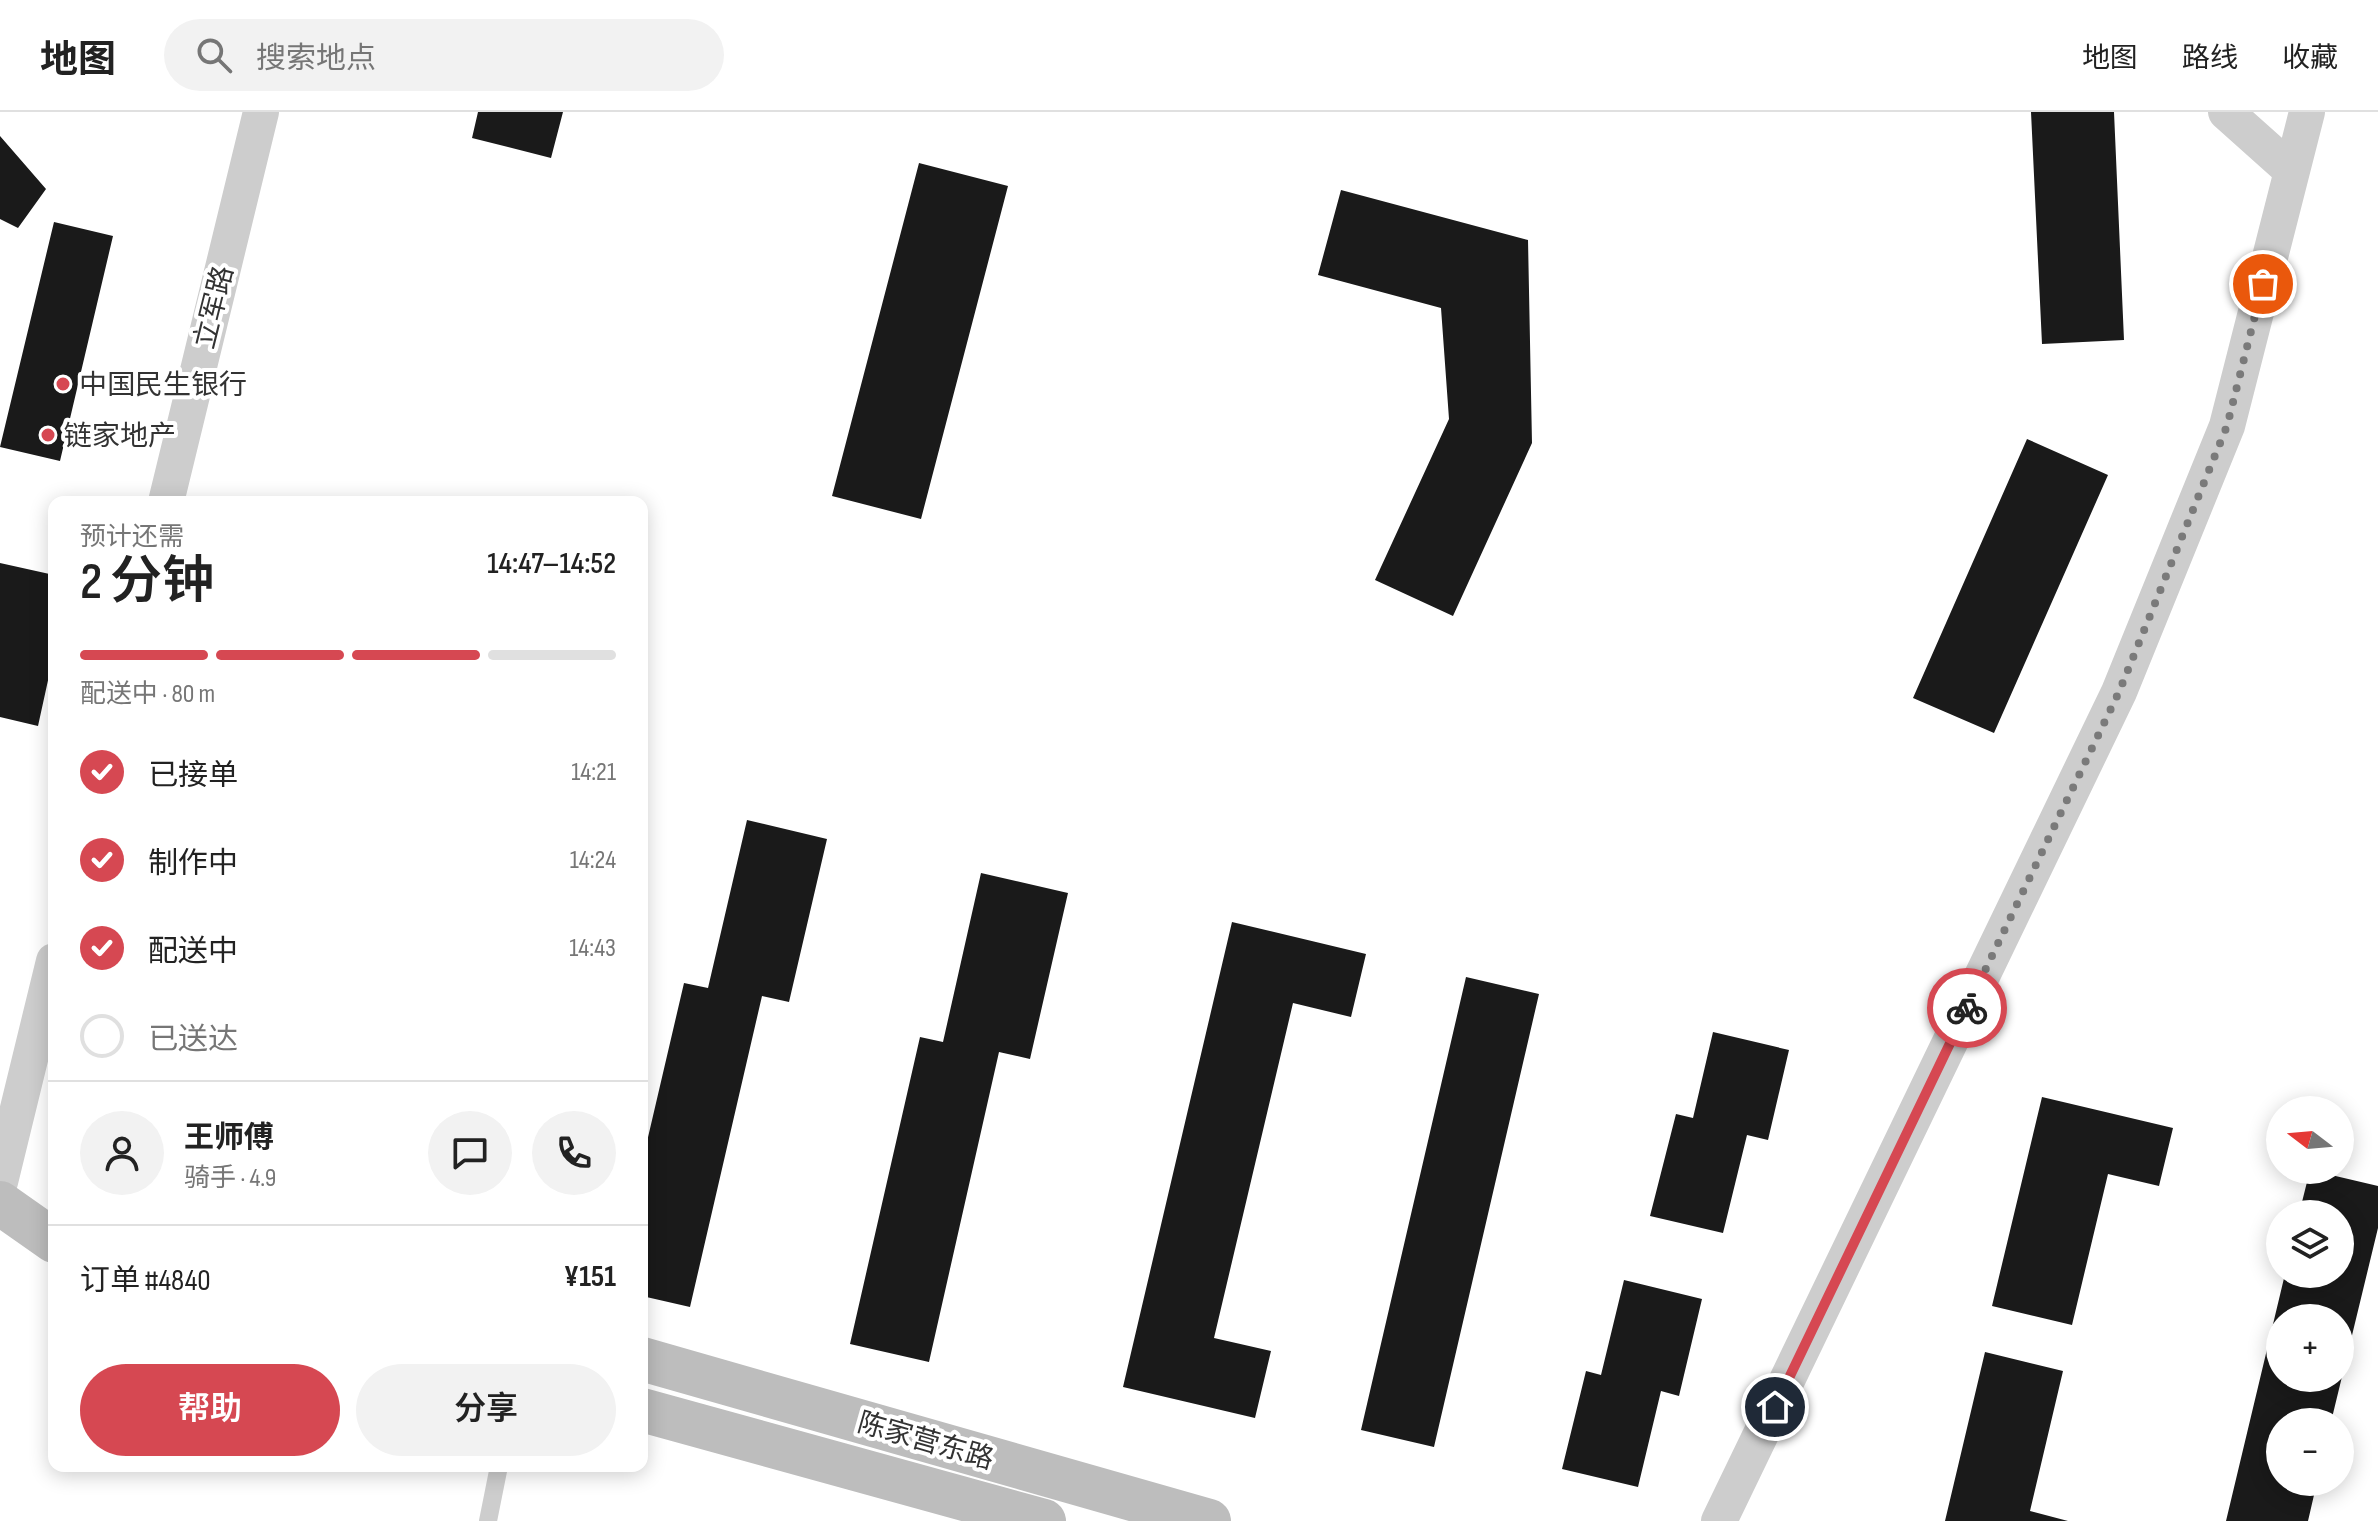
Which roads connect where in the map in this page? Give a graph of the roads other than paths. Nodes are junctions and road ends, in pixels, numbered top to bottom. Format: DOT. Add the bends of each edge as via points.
graph roads {
  1 [pos="261,112"];
  2 [pos="2226,112"];
  3 [pos="2307,112"];
  4 [pos="2292,171"];
  5 [pos="167,496"];
  6 [pos="48,986"];
  7 [pos="0,1182"];
  8 [pos="0,1201"];
  9 [pos="48,1202"];
  10 [pos="48,1237"];
  11 [pos="648,1361"];
  12 [pos="648,1412"];
  13 [pos="498,1472"];
  14 [pos="488,1521"];
  15 [pos="1044,1521"];
  16 [pos="1209,1521"];
  17 [pos="1719,1521"];
  1 -- 5 [label="street, 立军路"];
  2 -- 4 [label="street"];
  3 -- 4 [label="street"];
  4 -- 17 [label="street" via="2227,426 2119,692"];
  6 -- 7 [label="street"];
  8 -- 9 [label="street"];
  8 -- 10 [label="street"];
  11 -- 16 [label="street, 陈家营东路"];
  12 -- 15 [label="street, 陈家营东路"];
  13 -- 14 [label="lane"];
}
